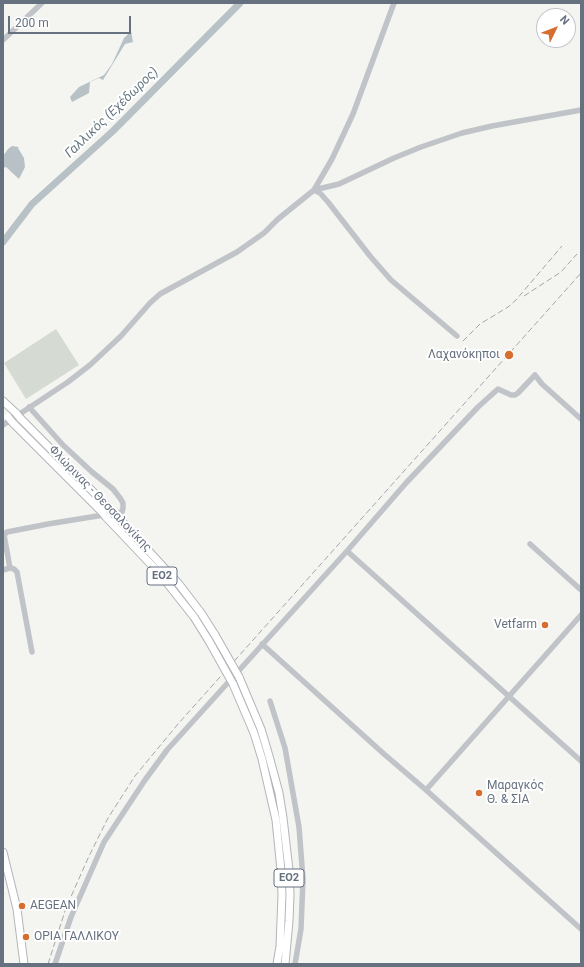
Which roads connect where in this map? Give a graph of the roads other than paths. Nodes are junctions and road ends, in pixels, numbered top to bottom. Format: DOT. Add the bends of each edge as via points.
graph roads {
  1 [pos="42,3"];
  2 [pos="394,3"];
  3 [pos="3,40"];
  4 [pos="581,110"];
  5 [pos="314,190"];
  6 [pos="457,336"];
  7 [pos="3,401"];
  8 [pos="29,407"];
  9 [pos="3,412"];
  10 [pos="581,418"];
  11 [pos="3,425"];
  12 [pos="530,544"];
  13 [pos="347,551"];
  14 [pos="10,568"];
  15 [pos="3,570"];
  16 [pos="581,590"];
  17 [pos="581,615"];
  18 [pos="262,644"];
  19 [pos="32,652"];
  20 [pos="509,697"];
  21 [pos="270,700"];
  22 [pos="581,761"];
  23 [pos="273,784"];
  24 [pos="426,790"];
  25 [pos="3,852"];
  26 [pos="581,929"];
  27 [pos="24,964"];
  28 [pos="55,964"];
  29 [pos="277,964"];
  30 [pos="285,964"];
  31 [pos="295,964"];
  1 -- 3 [label="street"];
  2 -- 5 [label="street" via="353,114"];
  4 -- 5 [label="street" via="462,133 394,158 339,184"];
  5 -- 6 [label="street" via="328,202 390,280"];
  5 -- 8 [label="street" via="237,252 160,294 95,360 68,382"];
  7 -- 23 [label="main road, Φλώρινας - Θεσσαλονίκης / ΕΟ2, bridge" via="116,515 171,574 192,601 239,677 261,729"];
  8 -- 11 [label="street"];
  8 -- 14 [label="street" via="63,445 113,489 120,498 123,508 122,512 7,532 4,535"];
  9 -- 23 [label="main road, Φλώρινας - Θεσσαλονίκης / ΕΟ2, bridge" via="160,574 190,612 210,640 233,684"];
  10 -- 13 [label="street" via="536,376 515,395 498,389 406,483"];
  12 -- 16 [label="street"];
  13 -- 18 [label="street"];
  13 -- 20 [label="street"];
  14 -- 15 [label="street"];
  14 -- 19 [label="street" via="17,572"];
  17 -- 20 [label="street"];
  18 -- 24 [label="street"];
  18 -- 28 [label="street" via="167,750 108,836 82,891"];
  20 -- 22 [label="street"];
  20 -- 24 [label="street"];
  21 -- 31 [label="street" via="285,748 299,827 303,879 301,929"];
  23 -- 29 [label="main road, Φλώρινας - Θεσσαλονίκης / ΕΟ2" via="271,795 281,870 281,920"];
  23 -- 30 [label="main road, Φλώρινας - Θεσσαλονίκης / ΕΟ2" via="279,793 289,870 289,921"];
  24 -- 26 [label="street"];
  25 -- 27 [label="main road" via="17,909"];
}
